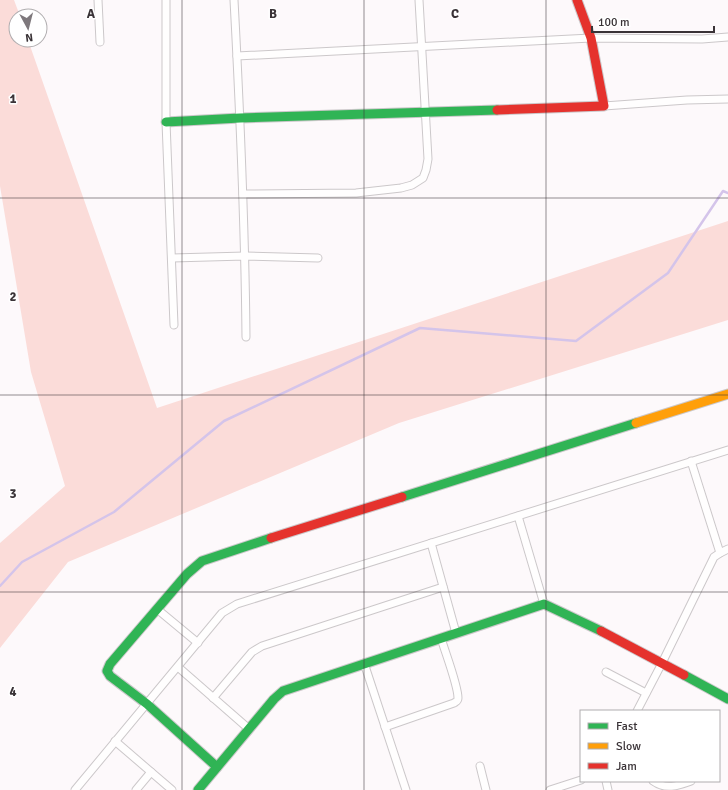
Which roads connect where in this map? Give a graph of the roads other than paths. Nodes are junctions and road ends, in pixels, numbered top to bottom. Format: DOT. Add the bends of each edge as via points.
graph roads {
  1 [pos="98,0"];
  2 [pos="166,0"];
  3 [pos="234,0"];
  4 [pos="419,0"];
  5 [pos="577,0"];
  6 [pos="591,38"];
  7 [pos="728,38"];
  8 [pos="100,42"];
  9 [pos="421,47"];
  10 [pos="237,56"];
  11 [pos="728,99"];
  12 [pos="604,106"];
  13 [pos="426,112"];
  14 [pos="240,118"];
  15 [pos="166,122"];
  16 [pos="243,194"];
  17 [pos="245,256"];
  18 [pos="172,258"];
  19 [pos="318,258"];
  20 [pos="174,325"];
  21 [pos="246,337"];
  22 [pos="728,394"];
  23 [pos="728,450"];
  24 [pos="691,461"];
  25 [pos="518,516"];
  26 [pos="431,543"];
  27 [pos="728,549"];
  28 [pos="720,552"];
  29 [pos="443,587"];
  30 [pos="544,604"];
  31 [pos="157,609"];
  32 [pos="456,633"];
  33 [pos="441,638"];
  34 [pos="198,643"];
  35 [pos="364,663"];
  36 [pos="662,663"];
  37 [pos="178,667"];
  38 [pos="606,672"];
  39 [pos="646,693"];
  40 [pos="213,698"];
  41 [pos="728,699"];
  42 [pos="147,704"];
  43 [pos="638,710"];
  44 [pos="385,727"];
  45 [pos="249,729"];
  46 [pos="115,741"];
  47 [pos="480,766"];
  48 [pos="217,767"];
  49 [pos="151,772"];
  50 [pos="580,780"];
  51 [pos="655,782"];
  52 [pos="688,782"];
  53 [pos="75,790"];
  54 [pos="136,790"];
  55 [pos="172,790"];
  56 [pos="198,790"];
  57 [pos="406,790"];
  58 [pos="486,790"];
  59 [pos="550,790"];
  1 -- 8 [label="street"];
  2 -- 15 [label="street"];
  3 -- 10 [label="street"];
  4 -- 9 [label="street"];
  5 -- 6 [label="street"];
  6 -- 7 [label="street"];
  6 -- 9 [label="street"];
  6 -- 12 [label="street"];
  9 -- 10 [label="street"];
  9 -- 13 [label="street"];
  10 -- 14 [label="street"];
  11 -- 12 [label="street"];
  12 -- 13 [label="street"];
  13 -- 14 [label="street"];
  13 -- 16 [label="street" via="426,170 423,178 412,185 361,192"];
  14 -- 15 [label="street"];
  14 -- 16 [label="street"];
  15 -- 18 [label="street"];
  16 -- 17 [label="street"];
  17 -- 18 [label="street"];
  17 -- 19 [label="street"];
  17 -- 21 [label="street"];
  18 -- 20 [label="street"];
  22 -- 31 [label="street" via="202,561 187,574"];
  23 -- 24 [label="street"];
  24 -- 25 [label="street"];
  24 -- 28 [label="street"];
  25 -- 26 [label="street"];
  25 -- 30 [label="street"];
  26 -- 29 [label="street"];
  26 -- 34 [label="street" via="237,604 222,613"];
  27 -- 28 [label="street"];
  28 -- 36 [label="street" via="714,557"];
  29 -- 32 [label="street"];
  29 -- 40 [label="street" via="262,646 252,652"];
  30 -- 32 [label="street"];
  30 -- 36 [label="street" via="617,638"];
  31 -- 34 [label="street"];
  31 -- 42 [label="street" via="107,670 110,676"];
  32 -- 33 [label="street"];
  33 -- 35 [label="street"];
  33 -- 44 [label="street" via="457,701"];
  34 -- 37 [label="street"];
  35 -- 44 [label="street"];
  35 -- 45 [label="street" via="282,690"];
  36 -- 39 [label="street"];
  36 -- 41 [label="street"];
  37 -- 40 [label="street"];
  37 -- 42 [label="street"];
  38 -- 39 [label="street"];
  39 -- 43 [label="street"];
  40 -- 45 [label="street"];
  42 -- 46 [label="street"];
  42 -- 48 [label="street"];
  44 -- 57 [label="street"];
  45 -- 48 [label="street"];
  46 -- 49 [label="street"];
  46 -- 53 [label="street"];
  47 -- 58 [label="street"];
  48 -- 56 [label="street"];
  49 -- 54 [label="street"];
  49 -- 55 [label="street"];
  50 -- 59 [label="street"];
  51 -- 52 [label="street" via="660,786 677,786"];
}
